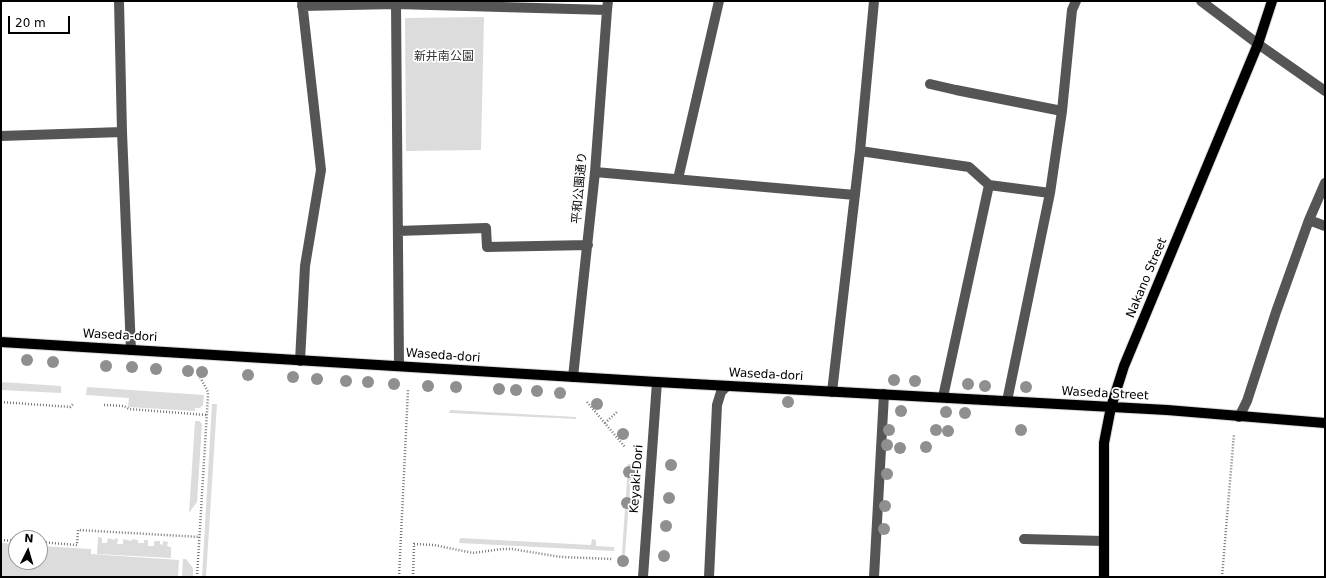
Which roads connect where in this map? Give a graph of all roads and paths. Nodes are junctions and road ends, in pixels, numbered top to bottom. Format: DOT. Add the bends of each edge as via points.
graph roads {
  1 [pos="119,1"];
  2 [pos="719,1"];
  3 [pos="874,1"];
  4 [pos="1076,1"];
  5 [pos="1202,1"];
  6 [pos="1272,1"];
  7 [pos="302,3"];
  8 [pos="396,4"];
  9 [pos="608,5"];
  10 [pos="1258,44"];
  11 [pos="930,84"];
  12 [pos="1325,91"];
  13 [pos="1062,111"];
  14 [pos="122,132"];
  15 [pos="1,136"];
  16 [pos="860,151"];
  17 [pos="595,172"];
  18 [pos="678,179"];
  19 [pos="1325,183"];
  20 [pos="989,185"];
  21 [pos="1050,193"];
  22 [pos="855,195"];
  23 [pos="1309,220"];
  24 [pos="1325,226"];
  25 [pos="398,231"];
  26 [pos="588,244"];
  27 [pos="1,342"];
  28 [pos="131,350"];
  29 [pos="300,360"];
  30 [pos="399,366"];
  31 [pos="200,377"];
  32 [pos="573,377"];
  33 [pos="657,382"];
  34 [pos="726,386"];
  35 [pos="408,390"];
  36 [pos="832,392"];
  37 [pos="884,394"];
  38 [pos="942,397"];
  39 [pos="1007,401"];
  40 [pos="1,402"];
  41 [pos="588,402"];
  42 [pos="74,403"];
  43 [pos="104,405"];
  44 [pos="1111,407"];
  45 [pos="618,412"];
  46 [pos="207,415"];
  47 [pos="1240,417"];
  48 [pos="605,423"];
  49 [pos="1325,423"];
  50 [pos="1234,434"];
  51 [pos="626,447"];
  52 [pos="200,537"];
  53 [pos="1024,539"];
  54 [pos="1104,541"];
  55 [pos="48,543"];
  56 [pos="613,559"];
  57 [pos="197,577"];
  58 [pos="399,577"];
  59 [pos="412,577"];
  60 [pos="643,577"];
  61 [pos="708,577"];
  62 [pos="874,577"];
  63 [pos="1104,577"];
  64 [pos="1222,577"];
  1 -- 14 [label="street"];
  2 -- 18 [label="street"];
  3 -- 16 [label="street"];
  4 -- 13 [label="street" via="1072,10"];
  5 -- 10 [label="street"];
  6 -- 10 [label="main road, Nakano Street"];
  7 -- 8 [label="street"];
  7 -- 29 [label="street" via="322,170 306,266"];
  8 -- 9 [label="street"];
  8 -- 25 [label="street"];
  9 -- 17 [label="street, 平和公園通り"];
  10 -- 12 [label="street"];
  10 -- 44 [label="main road, Nakano Street" via="1124,366"];
  11 -- 13 [label="street"];
  13 -- 21 [label="street"];
  14 -- 15 [label="street"];
  14 -- 28 [label="street"];
  16 -- 20 [label="street" via="969,167"];
  16 -- 22 [label="street"];
  17 -- 18 [label="street"];
  17 -- 26 [label="street, 平和公園通り"];
  18 -- 22 [label="street"];
  19 -- 23 [label="street"];
  20 -- 21 [label="street"];
  20 -- 38 [label="street"];
  21 -- 39 [label="street"];
  22 -- 36 [label="street"];
  23 -- 24 [label="street"];
  23 -- 47 [label="street"];
  25 -- 26 [label="street" via="486,228 487,247"];
  25 -- 30 [label="street"];
  26 -- 32 [label="street, 平和公園通り"];
  27 -- 28 [label="main road, Waseda-dori"];
  28 -- 29 [label="main road, Waseda-dori"];
  29 -- 30 [label="main road, Waseda-dori"];
  30 -- 32 [label="main road, Waseda-dori"];
  31 -- 46 [label="path" via="208,392"];
  32 -- 33 [label="main road, Waseda-dori"];
  33 -- 34 [label="main road, Waseda-dori"];
  33 -- 60 [label="street, Keyaki-Dori"];
  34 -- 36 [label="main road, Waseda-dori"];
  34 -- 61 [label="street" via="717,405"];
  35 -- 58 [label="path"];
  36 -- 37 [label="main road, Waseda-dori"];
  37 -- 38 [label="main road, Waseda Street"];
  37 -- 62 [label="street"];
  38 -- 39 [label="main road, Waseda Street"];
  39 -- 44 [label="main road, Waseda Street"];
  40 -- 42 [label="path" via="70,407"];
  41 -- 48 [label="path"];
  43 -- 46 [label="path"];
  44 -- 47 [label="main road, Waseda Street"];
  44 -- 54 [label="main road, Nakano Street" via="1104,443"];
  45 -- 48 [label="path"];
  46 -- 52 [label="path"];
  47 -- 49 [label="main road, Waseda Street"];
  48 -- 51 [label="path"];
  50 -- 64 [label="path"];
  52 -- 55 [label="path" via="78,530 77,545"];
  52 -- 57 [label="path"];
  53 -- 54 [label="street"];
  54 -- 63 [label="main road, Nakano Street"];
  56 -- 59 [label="path" via="561,557 512,549 474,553 414,544"];
}
